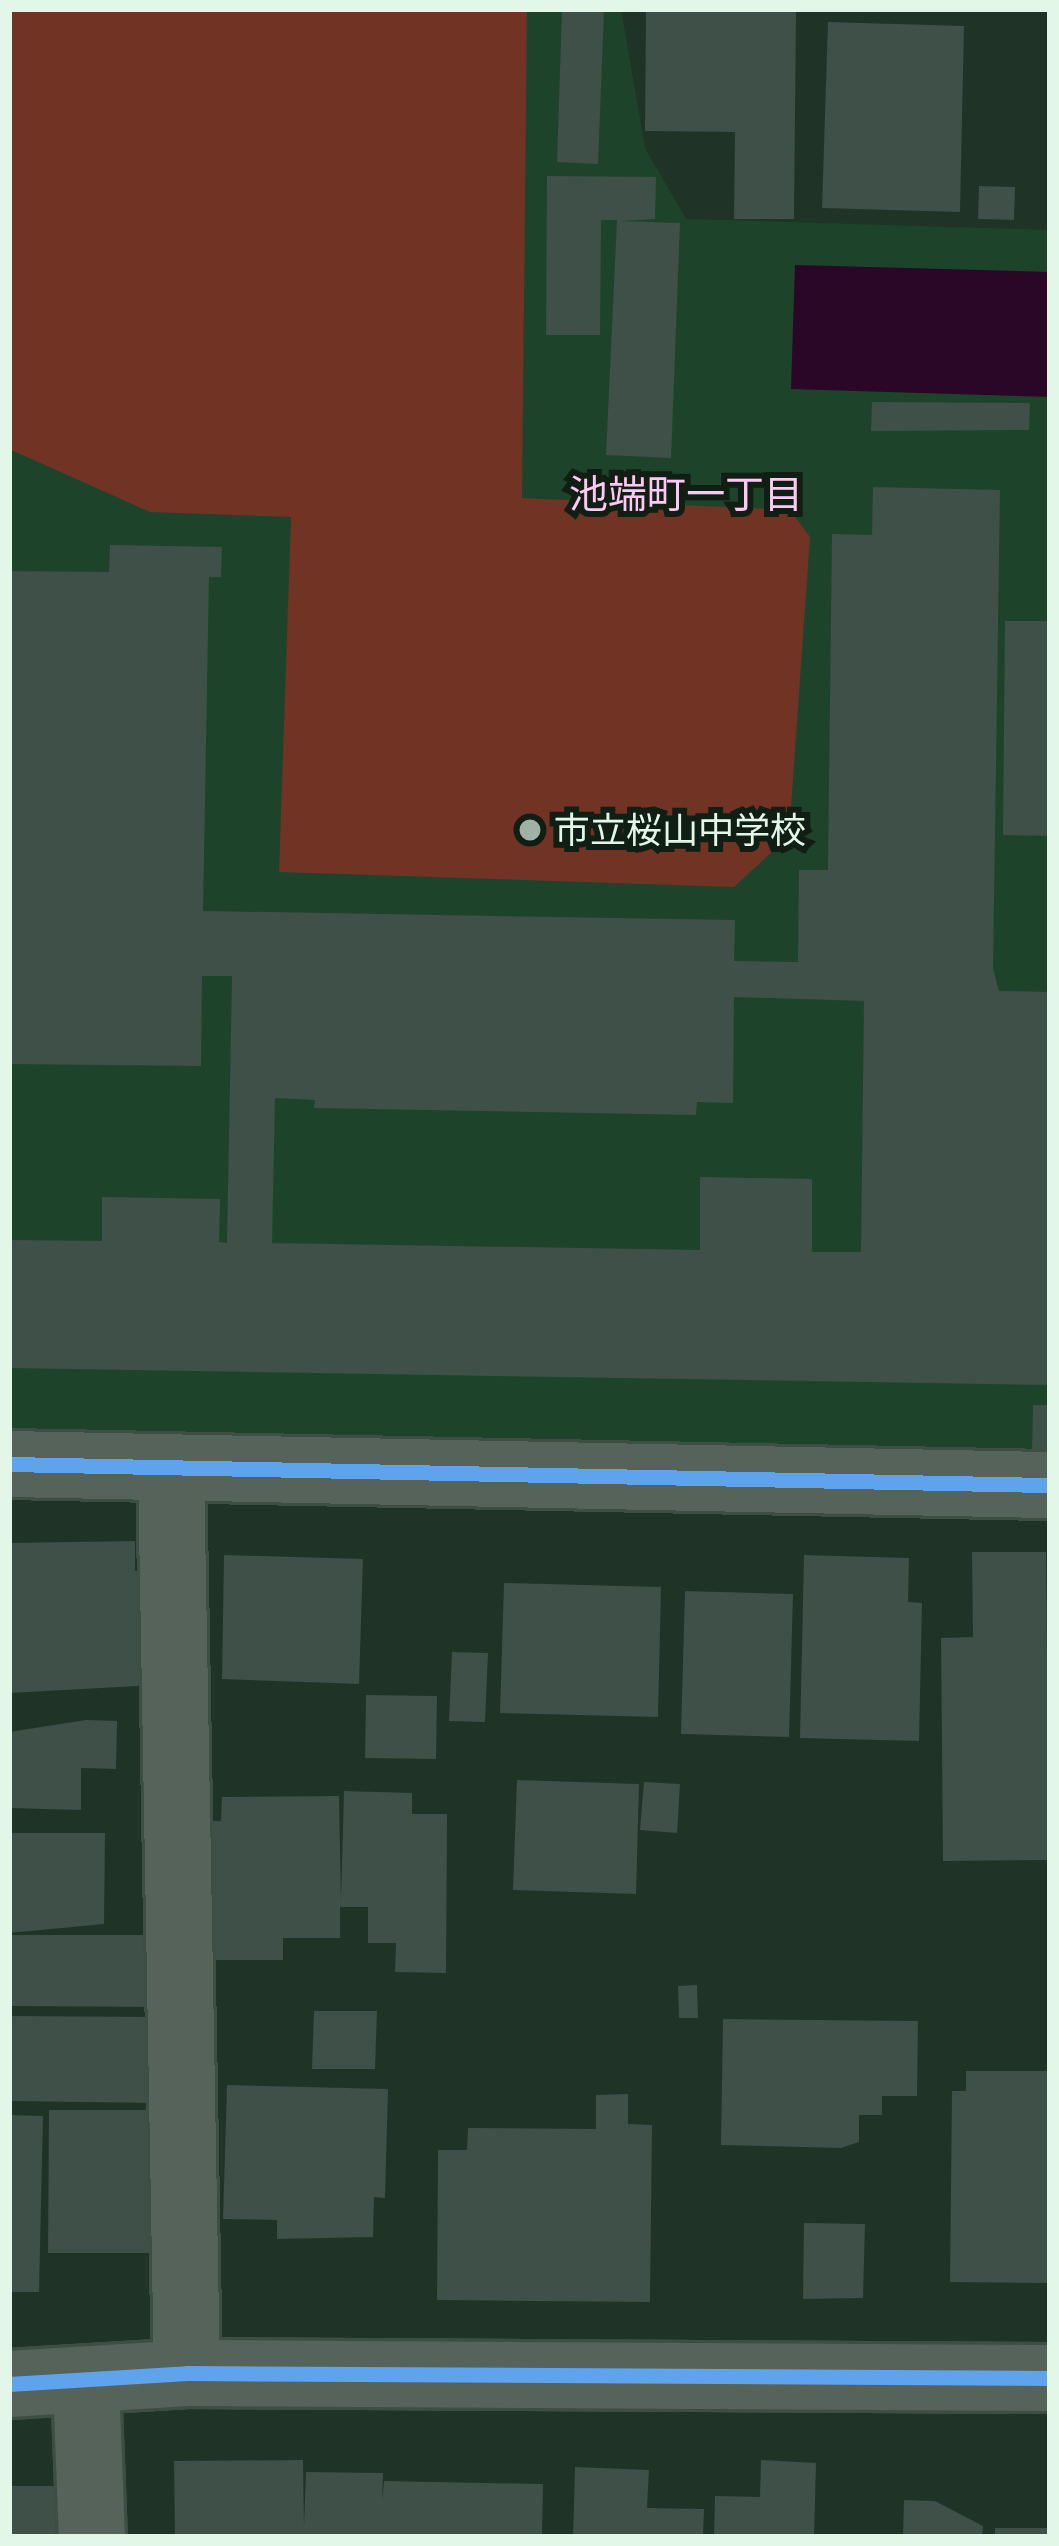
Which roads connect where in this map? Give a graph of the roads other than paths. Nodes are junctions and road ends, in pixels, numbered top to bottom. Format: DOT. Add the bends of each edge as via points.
graph roads {
  1 [pos="9,1464"];
  2 [pos="172,1469"];
  3 [pos="1050,1485"];
  4 [pos="187,2373"];
  5 [pos="1050,2378"];
  6 [pos="86,2383"];
  7 [pos="9,2384"];
  8 [pos="92,2537"];
  1 -- 2 [label="street"];
  2 -- 3 [label="street"];
  2 -- 4 [label="street"];
  4 -- 5 [label="street"];
  4 -- 6 [label="street"];
  6 -- 7 [label="street"];
  6 -- 8 [label="street"];
}
